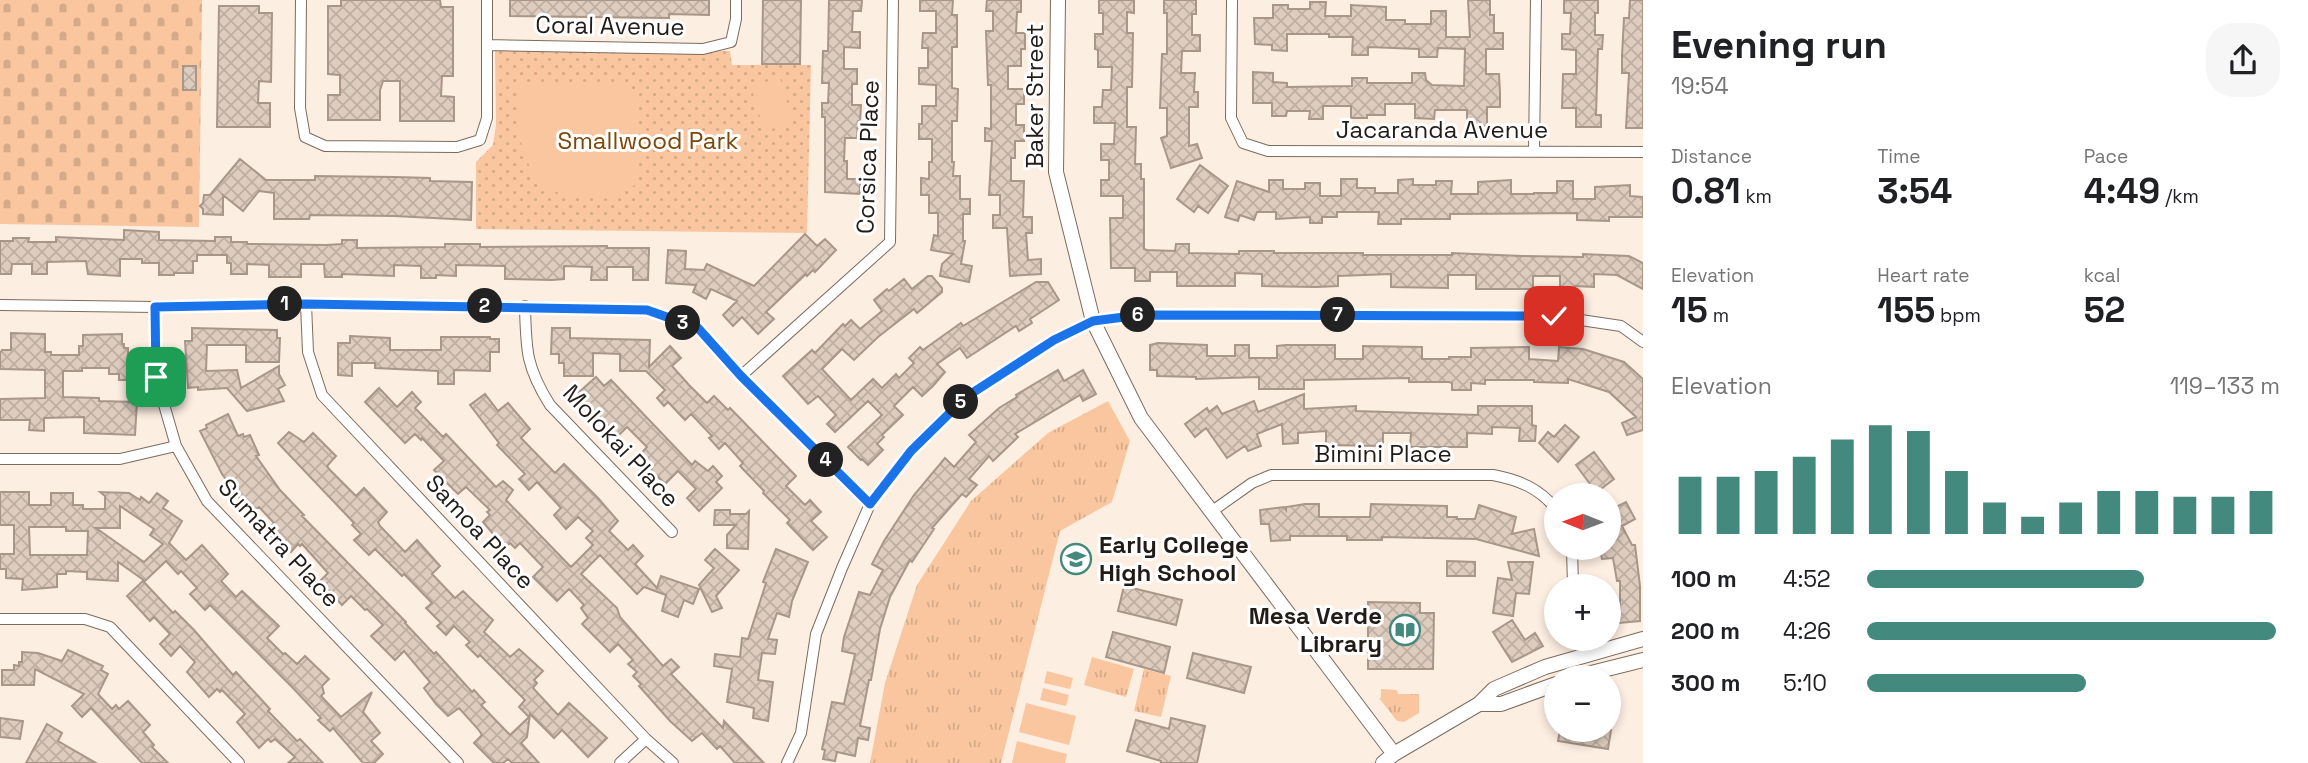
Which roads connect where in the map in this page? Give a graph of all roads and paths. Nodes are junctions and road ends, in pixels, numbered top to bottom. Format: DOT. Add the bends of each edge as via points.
graph roads {
  1 [pos="301,0"];
  2 [pos="487,0"];
  3 [pos="736,0"];
  4 [pos="893,0"];
  5 [pos="1058,0"];
  6 [pos="1232,0"];
  7 [pos="1536,0"];
  8 [pos="487,45"];
  9 [pos="1534,151"];
  10 [pos="1643,152"];
  11 [pos="0,304"];
  12 [pos="306,304"];
  13 [pos="525,306"];
  14 [pos="155,307"];
  15 [pos="1093,321"];
  16 [pos="1643,342"];
  17 [pos="741,376"];
  18 [pos="176,446"];
  19 [pos="0,459"];
  20 [pos="1544,496"];
  21 [pos="870,504"];
  22 [pos="1211,512"];
  23 [pos="672,532"];
  24 [pos="0,620"];
  25 [pos="1643,639"];
  26 [pos="1643,660"];
  27 [pos="1621,666"];
  28 [pos="1544,688"];
  29 [pos="1479,704"];
  30 [pos="646,739"];
  31 [pos="1392,760"];
  32 [pos="239,763"];
  33 [pos="458,763"];
  34 [pos="620,763"];
  35 [pos="673,763"];
  36 [pos="787,763"];
  1 -- 8 [label="street" via="300,108 305,137 325,146 457,147 480,140 487,118"];
  2 -- 8 [label="street"];
  3 -- 8 [label="street, Coral Avenue" via="731,42 703,49"];
  4 -- 17 [label="street, Corsica Place" via="890,242"];
  5 -- 15 [label="street, Baker Street" via="1056,172"];
  6 -- 9 [label="street, Jacaranda Avenue" via="1231,118 1242,143 1268,151"];
  7 -- 9 [label="street"];
  9 -- 10 [label="street, Jacaranda Avenue"];
  11 -- 14 [label="street"];
  12 -- 13 [label="street"];
  12 -- 14 [label="street"];
  12 -- 30 [label="street, Samoa Place" via="308,352 322,395"];
  13 -- 17 [label="street" via="647,310 698,328"];
  13 -- 23 [label="street, Molokai Place" via="526,348 535,380 550,405"];
  14 -- 18 [label="street, Sumatra Place" via="156,377"];
  15 -- 16 [label="street" via="1140,315 1554,316 1621,326"];
  15 -- 21 [label="street" via="1054,340 966,397 911,451"];
  15 -- 22 [label="street, Baker Street" via="1141,418"];
  17 -- 21 [label="street"];
  18 -- 19 [label="street" via="120,459"];
  18 -- 33 [label="street, Sumatra Place" via="207,501"];
  20 -- 22 [label="street, Bimini Place" via="1532,487 1493,475 1271,475"];
  21 -- 36 [label="street" via="816,634 801,733"];
  22 -- 31 [label="street, Baker Street"];
  24 -- 32 [label="street" via="85,619 110,627"];
  25 -- 29 [label="street" via="1545,667 1494,689"];
  26 -- 27 [label="street"];
  28 -- 29 [label="street" via="1501,704"];
  29 -- 31 [label="street"];
  30 -- 34 [label="street"];
  30 -- 35 [label="street, Samoa Place"];
}
